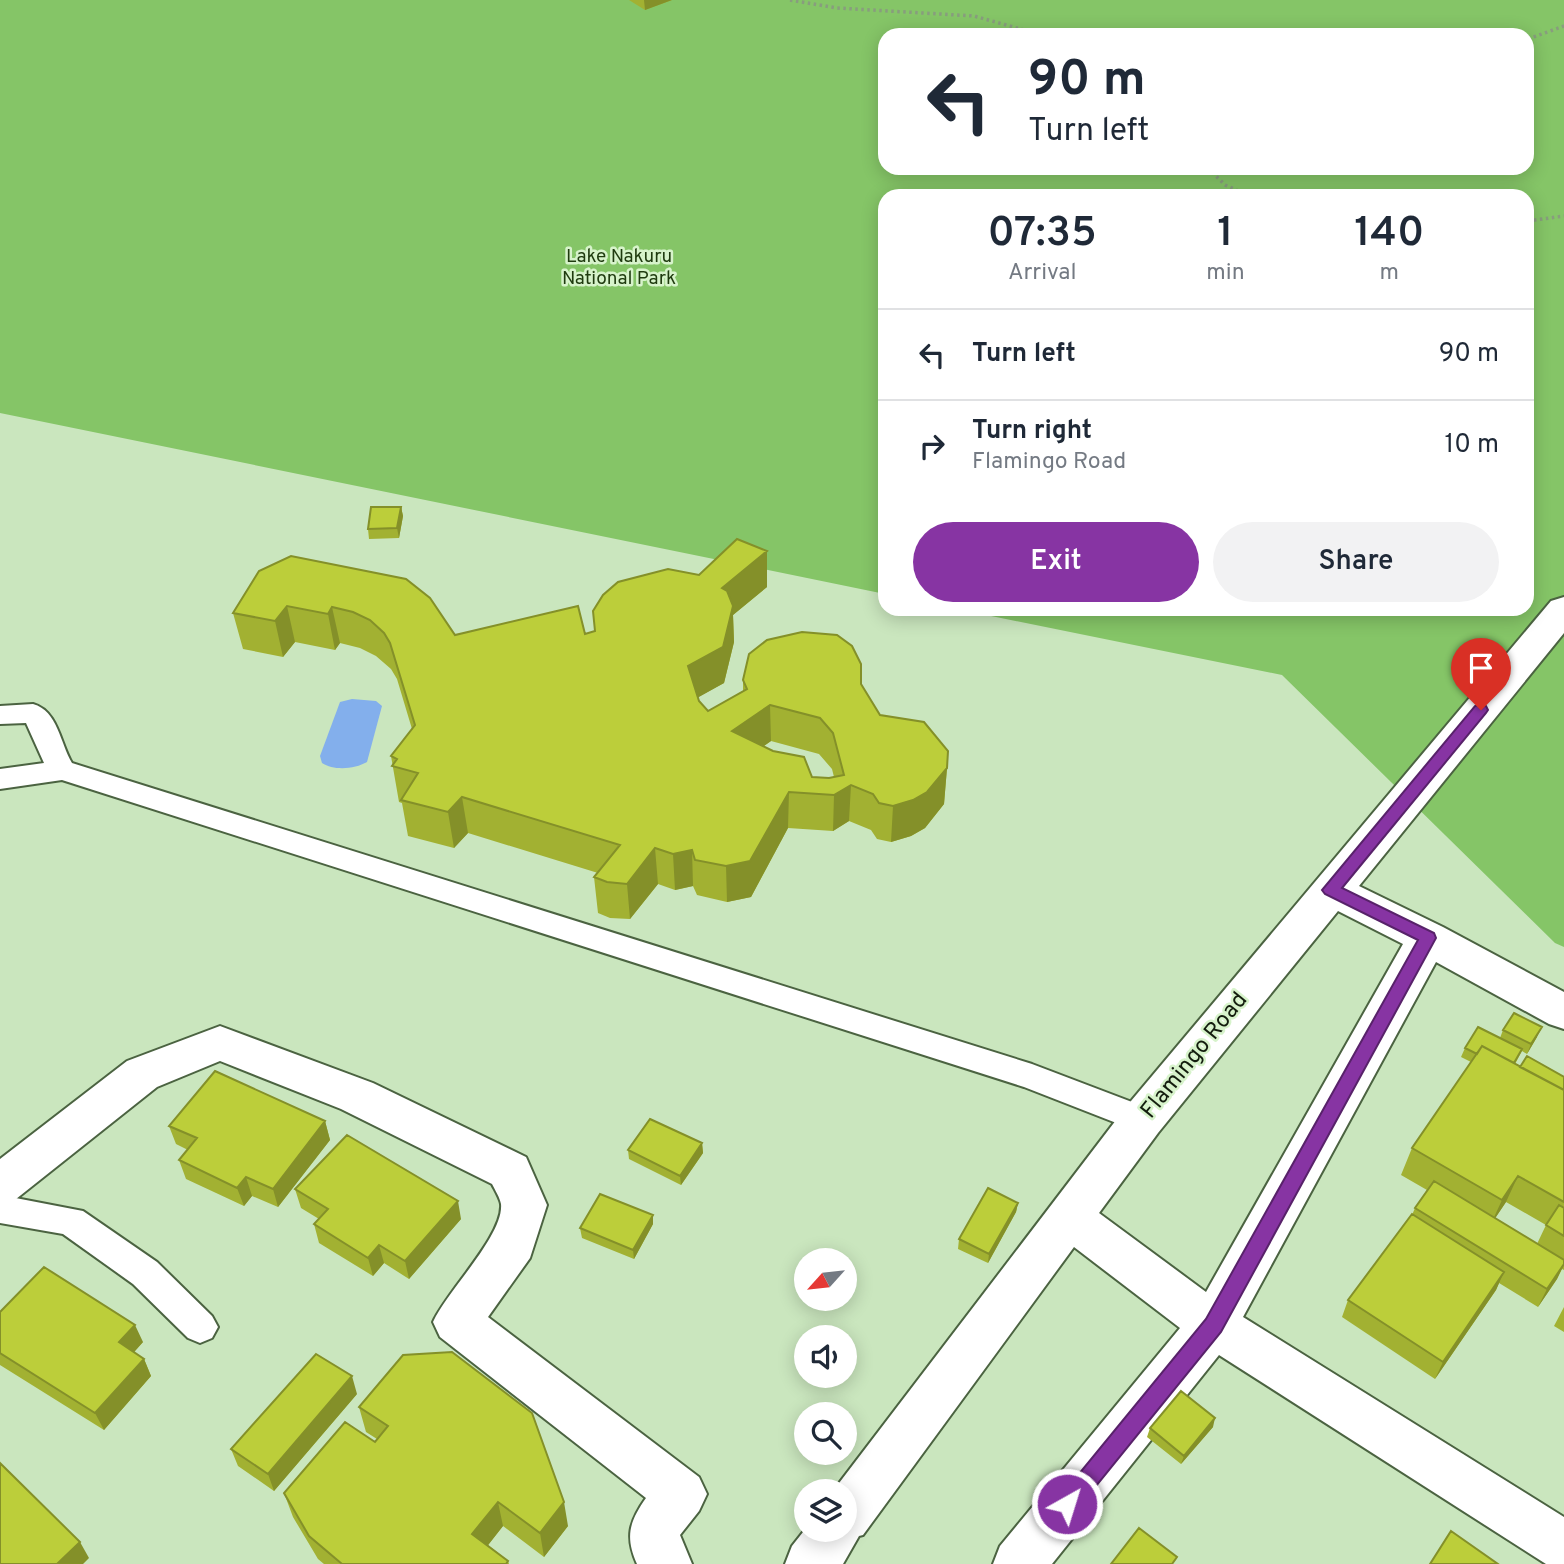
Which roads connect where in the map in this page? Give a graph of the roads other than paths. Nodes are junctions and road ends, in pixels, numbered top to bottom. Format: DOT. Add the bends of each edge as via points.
graph roads {
  1 [pos="1564,610"];
  2 [pos="0,715"];
  3 [pos="62,770"];
  4 [pos="0,779"];
  5 [pos="1331,890"];
  6 [pos="1428,938"];
  7 [pos="1564,1012"];
  8 [pos="1142,1120"];
  9 [pos="0,1185"];
  10 [pos="0,1209"];
  11 [pos="1069,1217"];
  12 [pos="1213,1325"];
  13 [pos="201,1327"];
  14 [pos="857,1501"];
  15 [pos="827,1542"];
  16 [pos="1564,1546"];
  17 [pos="666,1564"];
  18 [pos="811,1564"];
  19 [pos="1019,1564"];
  1 -- 5 [label="street, Flamingo Road"];
  2 -- 3 [label="lane" via="33,713 45,726 53,757"];
  3 -- 4 [label="lane"];
  3 -- 8 [label="lane" via="1032,1077"];
  5 -- 6 [label="street"];
  5 -- 8 [label="street, Flamingo Road"];
  6 -- 7 [label="street"];
  6 -- 12 [label="street"];
  8 -- 11 [label="street, Flamingo Road"];
  9 -- 17 [label="street" via="142,1074 220,1043 357,1096 510,1171 524,1205 513,1244 457,1322 681,1494 655,1527 657,1554"];
  10 -- 13 [label="lane" via="71,1221 145,1273"];
  11 -- 12 [label="street"];
  11 -- 14 [label="street, Flamingo Road"];
  12 -- 16 [label="street"];
  12 -- 19 [label="street"];
  15 -- 18 [label="street"];
}
